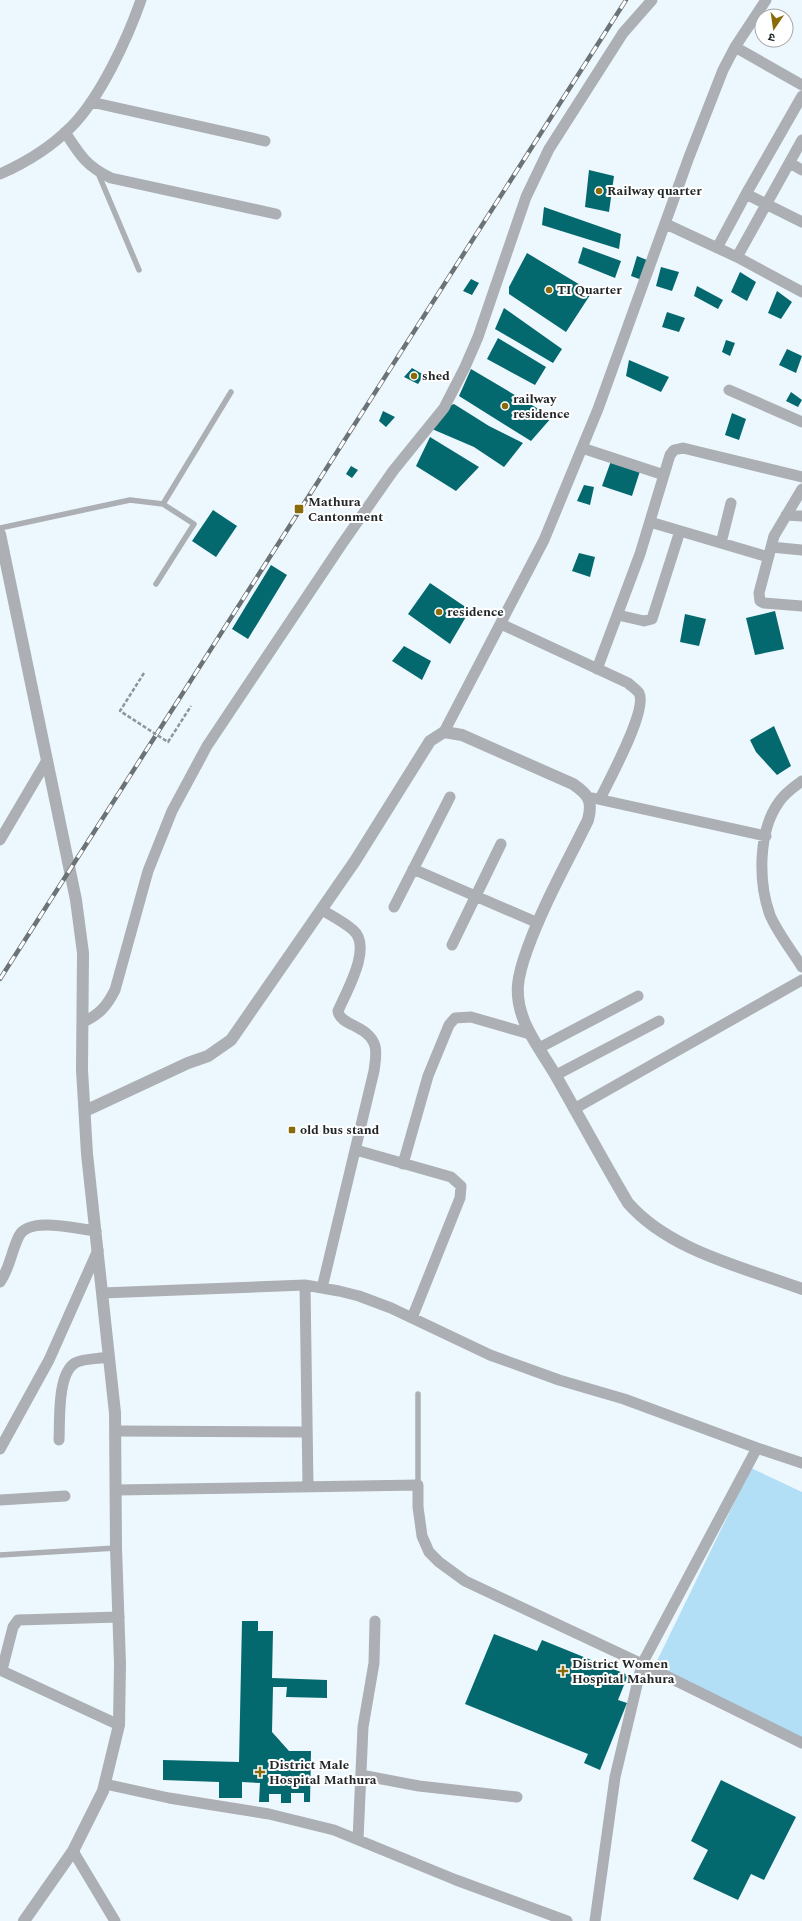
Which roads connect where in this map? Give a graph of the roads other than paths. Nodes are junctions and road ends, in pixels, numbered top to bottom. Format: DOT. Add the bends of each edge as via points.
graph roads {
  1 [pos="141,0"];
  2 [pos="652,0"];
  3 [pos="766,0"];
  4 [pos="735,47"];
  5 [pos="802,85"];
  6 [pos="802,96"];
  7 [pos="91,102"];
  8 [pos="65,132"];
  9 [pos="802,140"];
  10 [pos="265,141"];
  11 [pos="790,163"];
  12 [pos="802,170"];
  13 [pos="98,171"];
  14 [pos="0,174"];
  15 [pos="746,194"];
  16 [pos="767,206"];
  17 [pos="276,214"];
  18 [pos="802,222"];
  19 [pos="666,224"];
  20 [pos="717,248"];
  21 [pos="737,257"];
  22 [pos="139,270"];
  23 [pos="802,292"];
  24 [pos="728,390"];
  25 [pos="231,392"];
  26 [pos="802,422"];
  27 [pos="582,448"];
  28 [pos="664,475"];
  29 [pos="802,477"];
  30 [pos="802,489"];
  31 [pos="731,503"];
  32 [pos="163,504"];
  33 [pos="786,516"];
  34 [pos="802,516"];
  35 [pos="650,522"];
  36 [pos="0,528"];
  37 [pos="680,531"];
  38 [pos="0,534"];
  39 [pos="721,543"];
  40 [pos="802,550"];
  41 [pos="769,552"];
  42 [pos="156,584"];
  43 [pos="802,606"];
  44 [pos="618,615"];
  45 [pos="501,624"];
  46 [pos="598,669"];
  47 [pos="444,732"];
  48 [pos="46,762"];
  49 [pos="802,781"];
  50 [pos="588,796"];
  51 [pos="450,797"];
  52 [pos="600,799"];
  53 [pos="766,836"];
  54 [pos="0,840"];
  55 [pos="501,844"];
  56 [pos="413,869"];
  57 [pos="475,896"];
  58 [pos="394,907"];
  59 [pos="322,910"];
  60 [pos="538,923"];
  61 [pos="452,945"];
  62 [pos="802,967"];
  63 [pos="802,980"];
  64 [pos="638,996"];
  65 [pos="659,1021"];
  66 [pos="83,1022"];
  67 [pos="530,1034"];
  68 [pos="539,1048"];
  69 [pos="556,1076"];
  70 [pos="574,1109"];
  71 [pos="85,1111"];
  72 [pos="356,1150"];
  73 [pos="403,1164"];
  74 [pos="96,1231"];
  75 [pos="98,1250"];
  76 [pos="2,1275"];
  77 [pos="305,1285"];
  78 [pos="322,1288"];
  79 [pos="802,1289"];
  80 [pos="102,1293"];
  81 [pos="412,1318"];
  82 [pos="109,1357"];
  83 [pos="418,1394"];
  84 [pos="116,1430"];
  85 [pos="307,1432"];
  86 [pos="59,1440"];
  87 [pos="757,1448"];
  88 [pos="0,1449"];
  89 [pos="802,1463"];
  90 [pos="418,1485"];
  91 [pos="308,1487"];
  92 [pos="117,1490"];
  93 [pos="65,1496"];
  94 [pos="0,1500"];
  95 [pos="116,1548"];
  96 [pos="0,1555"];
  97 [pos="119,1617"];
  98 [pos="375,1621"];
  99 [pos="642,1664"];
  100 [pos="1,1670"];
  101 [pos="119,1725"];
  102 [pos="802,1743"];
  103 [pos="361,1775"];
  104 [pos="105,1784"];
  105 [pos="517,1796"];
  106 [pos="358,1840"];
  107 [pos="74,1851"];
  108 [pos="24,1921"];
  109 [pos="115,1921"];
  110 [pos="566,1921"];
  111 [pos="595,1921"];
  1 -- 7 [label="street" via="105,78"];
  2 -- 66 [label="street" via="623,33 549,149 526,197 478,337 444,408 393,471 207,746 172,811 148,871 115,990 109,1003 97,1016"];
  3 -- 4 [label="street"];
  4 -- 5 [label="street"];
  4 -- 19 [label="street" via="723,70 689,157"];
  6 -- 15 [label="street"];
  7 -- 8 [label="street"];
  7 -- 10 [label="street"];
  8 -- 13 [label="street" via="84,161"];
  8 -- 14 [label="street" via="17,167"];
  9 -- 11 [label="street"];
  11 -- 12 [label="street"];
  11 -- 16 [label="street"];
  13 -- 17 [label="street" via="111,178"];
  13 -- 22 [label="lane"];
  15 -- 16 [label="street"];
  15 -- 20 [label="street"];
  16 -- 18 [label="street"];
  16 -- 21 [label="street"];
  19 -- 20 [label="street"];
  19 -- 27 [label="street"];
  20 -- 21 [label="street"];
  21 -- 23 [label="street"];
  24 -- 26 [label="street"];
  25 -- 32 [label="lane"];
  27 -- 28 [label="street"];
  27 -- 45 [label="street" via="544,540"];
  28 -- 29 [label="street" via="670,455 674,450 683,448"];
  28 -- 35 [label="street"];
  30 -- 33 [label="street"];
  31 -- 39 [label="street"];
  32 -- 36 [label="lane" via="130,500"];
  32 -- 42 [label="lane" via="194,524"];
  33 -- 34 [label="street"];
  33 -- 41 [label="street" via="774,536"];
  35 -- 37 [label="street"];
  35 -- 44 [label="street"];
  37 -- 39 [label="street"];
  37 -- 44 [label="street" via="652,619 644,621"];
  38 -- 48 [label="street"];
  39 -- 41 [label="street"];
  40 -- 41 [label="street"];
  41 -- 43 [label="street" via="759,593 760,601"];
  44 -- 46 [label="street"];
  45 -- 46 [label="street"];
  45 -- 47 [label="street"];
  46 -- 52 [label="street" via="628,683 639,693 641,701 638,720"];
  47 -- 50 [label="street" via="462,735 567,781"];
  47 -- 59 [label="street" via="430,741"];
  48 -- 54 [label="street"];
  48 -- 66 [label="street" via="76,900 84,953"];
  49 -- 53 [label="street" via="779,802 770,818"];
  50 -- 52 [label="street"];
  50 -- 60 [label="street" via="588,820"];
  51 -- 56 [label="street"];
  52 -- 53 [label="street"];
  53 -- 62 [label="street" via="762,850 764,895 771,916"];
  55 -- 57 [label="street"];
  56 -- 57 [label="street"];
  56 -- 58 [label="street"];
  57 -- 60 [label="street"];
  57 -- 61 [label="street"];
  59 -- 71 [label="street" via="231,1040 208,1056"];
  59 -- 72 [label="street" via="354,931 360,938 362,949 338,1011 342,1019 363,1029 375,1046 374,1071"];
  60 -- 67 [label="street" via="521,968 518,984 522,1016"];
  63 -- 70 [label="street"];
  64 -- 68 [label="street"];
  65 -- 69 [label="street"];
  66 -- 71 [label="street" via="82,1070"];
  67 -- 68 [label="street"];
  67 -- 73 [label="street" via="471,1017 455,1018 449,1025 428,1076"];
  68 -- 69 [label="street"];
  69 -- 70 [label="street"];
  70 -- 79 [label="street" via="628,1203 641,1218 662,1234 690,1248"];
  71 -- 74 [label="street"];
  72 -- 73 [label="street"];
  72 -- 78 [label="street"];
  73 -- 81 [label="street" via="451,1177 458,1182 461,1191"];
  74 -- 75 [label="street"];
  74 -- 76 [label="street" via="40,1224 29,1226 19,1236"];
  75 -- 80 [label="street"];
  75 -- 88 [label="street" via="49,1360"];
  77 -- 78 [label="street"];
  77 -- 80 [label="street"];
  77 -- 85 [label="street"];
  78 -- 81 [label="street" via="359,1296"];
  80 -- 82 [label="street"];
  81 -- 87 [label="street" via="490,1355 559,1380 624,1399"];
  82 -- 84 [label="street"];
  82 -- 86 [label="street" via="77,1362 68,1368 62,1388"];
  83 -- 90 [label="lane"];
  84 -- 85 [label="street"];
  84 -- 92 [label="street"];
  85 -- 91 [label="street"];
  87 -- 89 [label="street"];
  87 -- 99 [label="street"];
  90 -- 91 [label="street"];
  90 -- 99 [label="street" via="422,1536 429,1552 439,1562 465,1581"];
  91 -- 92 [label="street"];
  92 -- 95 [label="street"];
  93 -- 94 [label="street"];
  95 -- 96 [label="lane"];
  95 -- 97 [label="street"];
  97 -- 100 [label="street" via="18,1620 13,1627"];
  97 -- 101 [label="street"];
  98 -- 103 [label="street" via="374,1663 363,1727"];
  99 -- 102 [label="street"];
  99 -- 111 [label="street" via="614,1777"];
  100 -- 101 [label="street"];
  101 -- 104 [label="street"];
  103 -- 105 [label="street" via="419,1786"];
  103 -- 106 [label="street"];
  104 -- 106 [label="street" via="169,1798 269,1814 334,1830"];
  104 -- 107 [label="street"];
  106 -- 110 [label="street"];
  107 -- 108 [label="street"];
  107 -- 109 [label="street"];
}
